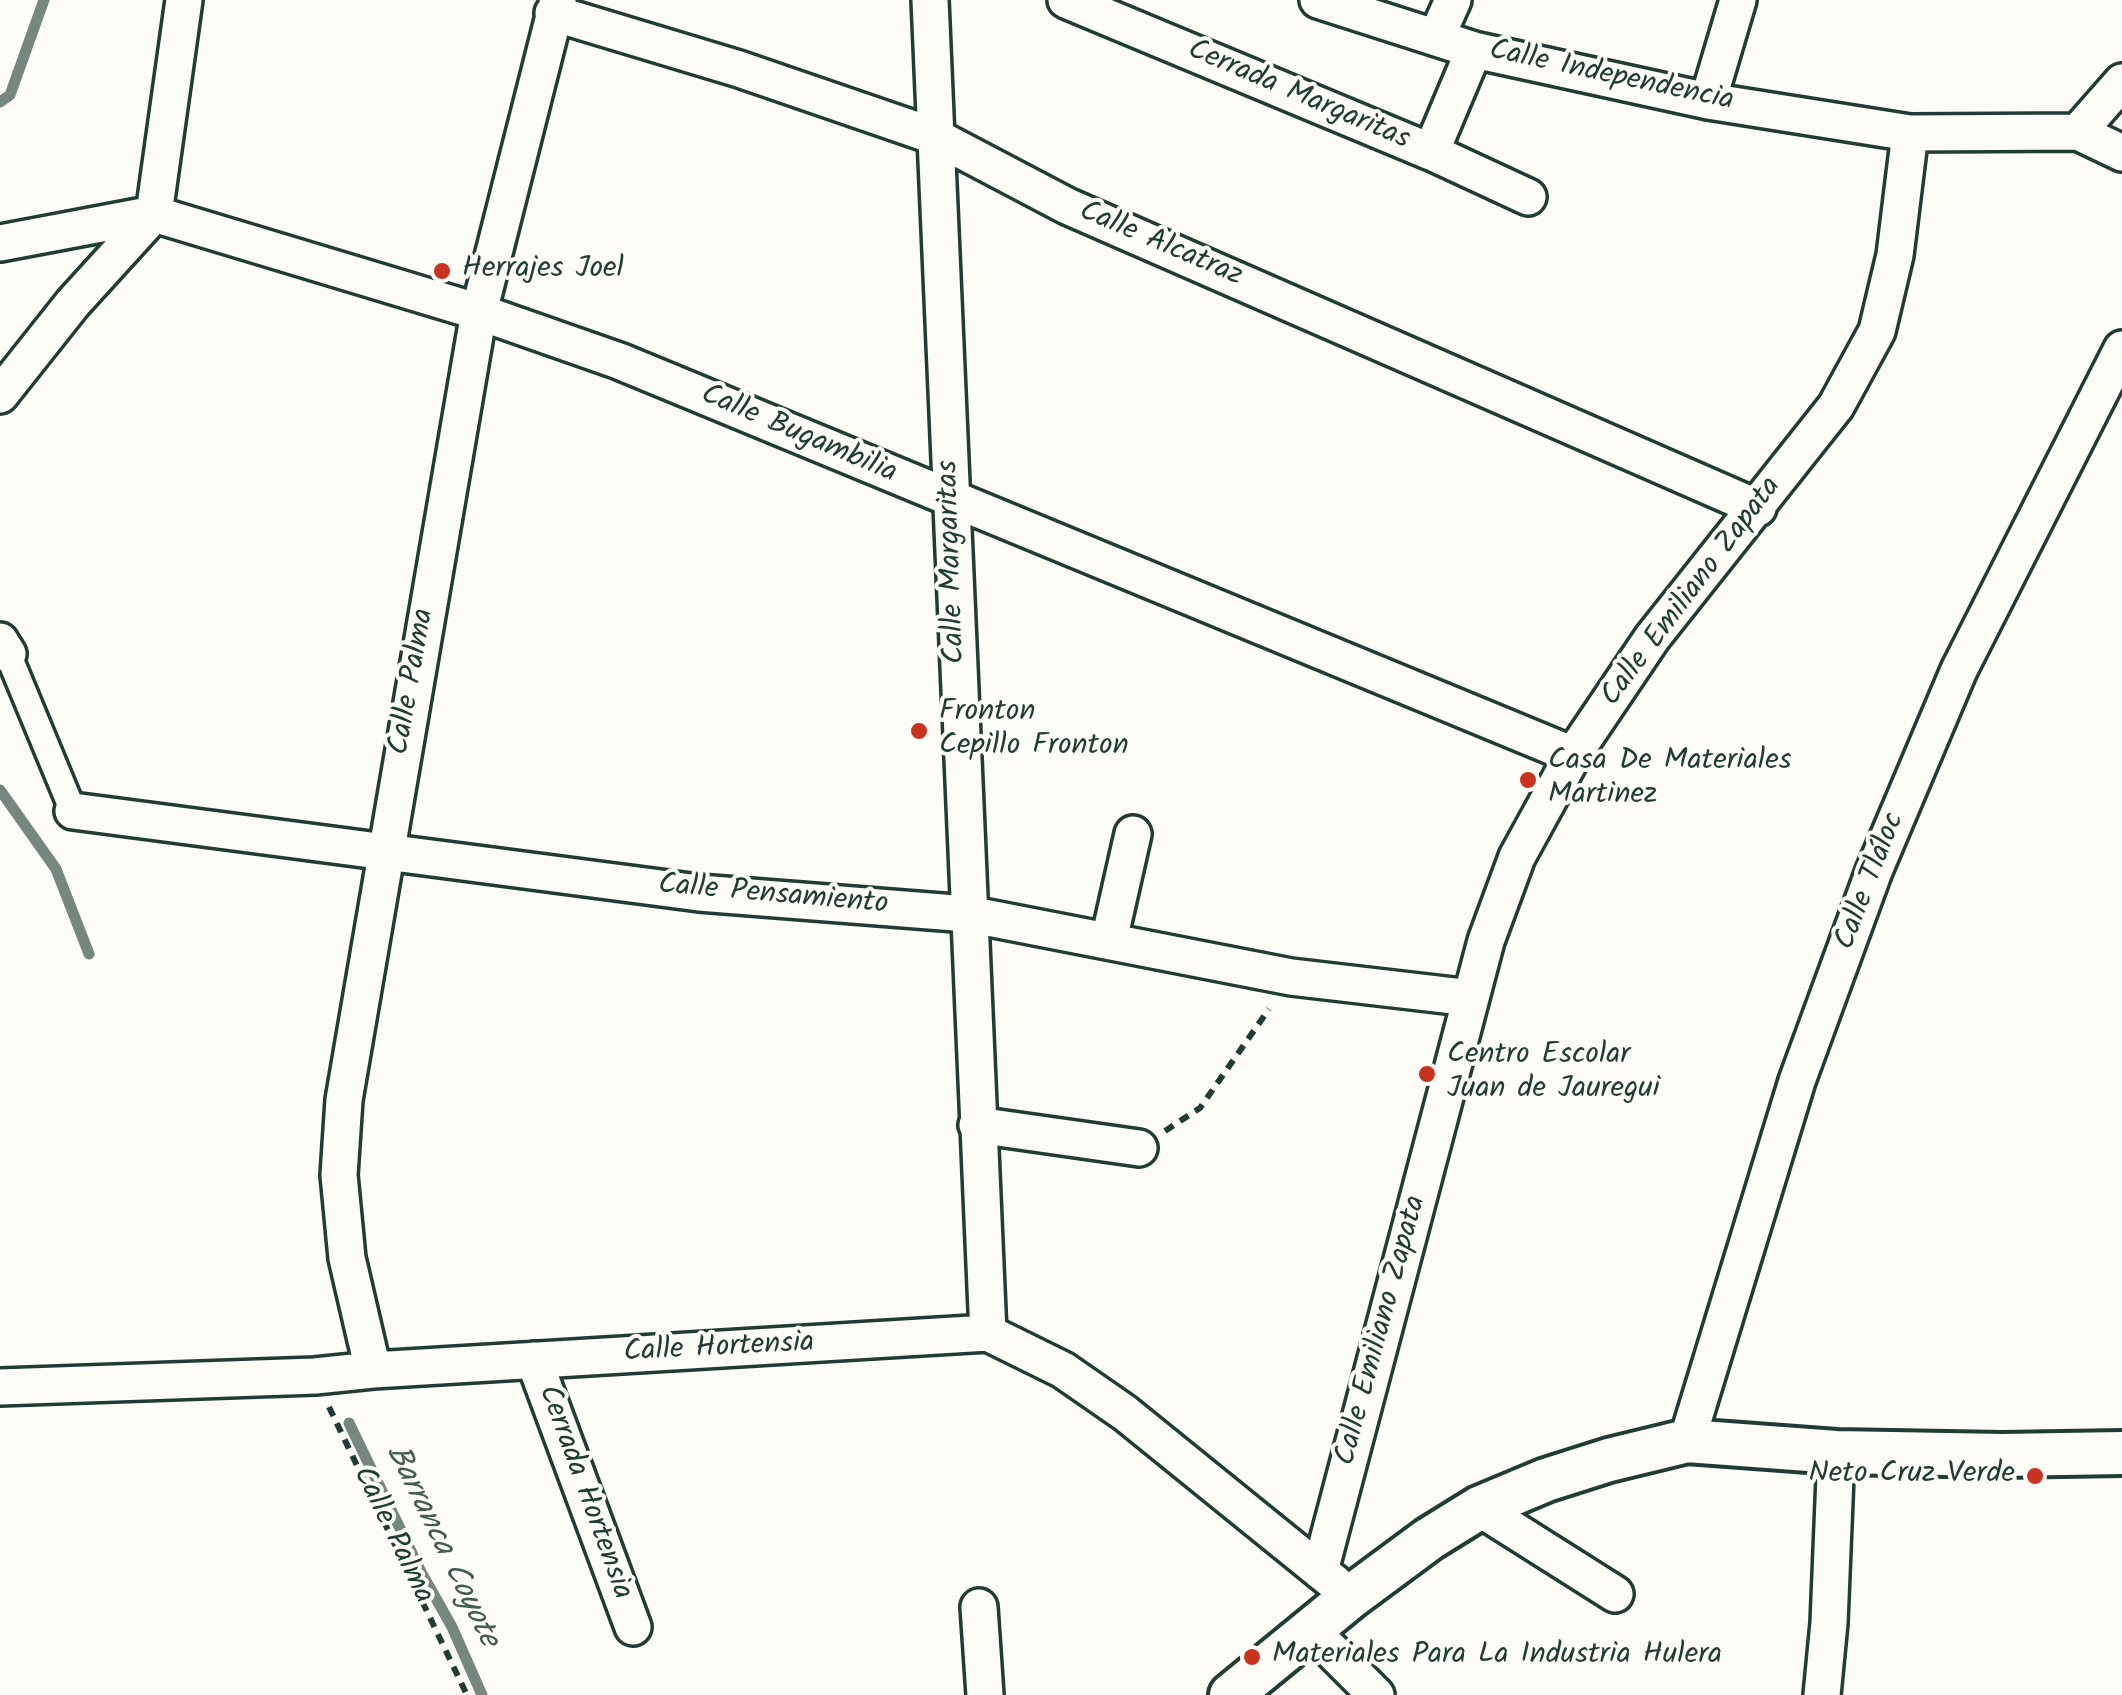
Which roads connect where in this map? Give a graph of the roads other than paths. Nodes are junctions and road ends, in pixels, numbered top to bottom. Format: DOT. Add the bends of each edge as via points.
graph roads {
  1 [pos="184,0"];
  2 [pos="930,0"];
  3 [pos="1066,0"];
  4 [pos="1318,0"];
  5 [pos="1452,0"];
  6 [pos="1738,0"];
  7 [pos="556,7"];
  8 [pos="1436,38"];
  9 [pos="1474,50"];
  10 [pos="2122,82"];
  11 [pos="1708,101"];
  12 [pos="2078,132"];
  13 [pos="1910,133"];
  14 [pos="934,136"];
  15 [pos="1431,152"];
  16 [pos="2122,153"];
  17 [pos="1528,197"];
  18 [pos="154,214"];
  19 [pos="0,243"];
  20 [pos="479,312"];
  21 [pos="2122,349"];
  22 [pos="0,396"];
  23 [pos="952,500"];
  24 [pos="1758,508"];
  25 [pos="4,648"];
  26 [pos="1573,755"];
  27 [pos="73,811"];
  28 [pos="1133,834"];
  29 [pos="384,853"];
  30 [pos="968,914"];
  31 [pos="1110,940"];
  32 [pos="1470,998"];
  33 [pos="977,1125"];
  34 [pos="1139,1148"];
  35 [pos="988,1334"];
  36 [pos="534,1360"];
  37 [pos="373,1370"];
  38 [pos="0,1387"];
  39 [pos="1687,1441"];
  40 [pos="1836,1452"];
  41 [pos="2122,1453"];
  42 [pos="1479,1508"];
  43 [pos="1336,1583"];
  44 [pos="1615,1594"];
  45 [pos="979,1607"];
  46 [pos="633,1627"];
  47 [pos="1311,1630"];
  48 [pos="985,1695"];
  49 [pos="1230,1695"];
  50 [pos="1376,1695"];
  51 [pos="1822,1695"];
  1 -- 18 [label="street"];
  2 -- 14 [label="street, Calle Margaritas"];
  3 -- 15 [label="street, Cerrada Margaritas"];
  4 -- 8 [label="street, Calle Independencia"];
  5 -- 8 [label="street"];
  6 -- 11 [label="street"];
  7 -- 14 [label="street, Calle Alcatraz"];
  7 -- 20 [label="street, Calle Palma"];
  8 -- 9 [label="street, Calle Independencia"];
  9 -- 11 [label="street, Calle Independencia"];
  9 -- 15 [label="street"];
  10 -- 12 [label="street"];
  11 -- 13 [label="street, Calle Independencia"];
  12 -- 13 [label="street"];
  12 -- 16 [label="street"];
  13 -- 24 [label="street, Calle Emiliano Zapata" via="1895,255 1877,331 1836,406"];
  14 -- 23 [label="street, Calle Margaritas"];
  14 -- 24 [label="street, Calle Alcatraz" via="1067,206"];
  15 -- 17 [label="street, Cerrada Margaritas"];
  18 -- 19 [label="street, Calle Bugambilia"];
  18 -- 20 [label="street, Calle Bugambilia"];
  18 -- 22 [label="street"];
  20 -- 23 [label="street, Calle Bugambilia" via="619,361"];
  20 -- 29 [label="street, Calle Palma"];
  21 -- 39 [label="street, Calle Tláloc" via="1959,670 1874,871 1797,1081"];
  23 -- 26 [label="street, Calle Bugambilia"];
  23 -- 30 [label="street, Calle Margaritas"];
  24 -- 26 [label="street, Calle Emiliano Zapata" via="1652,638"];
  25 -- 27 [label="street"];
  26 -- 32 [label="street, Calle Emiliano Zapata" via="1517,857"];
  27 -- 29 [label="street, Calle Pensamiento"];
  28 -- 31 [label="street"];
  29 -- 30 [label="street, Calle Pensamiento" via="699,892"];
  29 -- 37 [label="street, Calle Palma" via="344,1100 339,1175 347,1258"];
  30 -- 31 [label="street, Calle Pensamiento"];
  30 -- 33 [label="street, Calle Margaritas"];
  31 -- 32 [label="street, Calle Pensamiento" via="1291,977"];
  32 -- 43 [label="street, Calle Emiliano Zapata"];
  33 -- 34 [label="street"];
  33 -- 35 [label="street, Calle Margaritas"];
  35 -- 36 [label="street, Calle Hortensia"];
  35 -- 43 [label="street, Calle Hortensia" via="1063,1370 1126,1413"];
  36 -- 37 [label="street, Calle Hortensia"];
  36 -- 46 [label="street, Cerrada Hortensia"];
  37 -- 38 [label="street, Calle Hortensia"];
  39 -- 40 [label="street"];
  39 -- 42 [label="street" via="1608,1460"];
  40 -- 41 [label="street"];
  40 -- 51 [label="street"];
  42 -- 43 [label="street" via="1429,1540"];
  42 -- 44 [label="street"];
  43 -- 47 [label="street"];
  45 -- 48 [label="street"];
  47 -- 49 [label="street"];
  47 -- 50 [label="street"];
}
